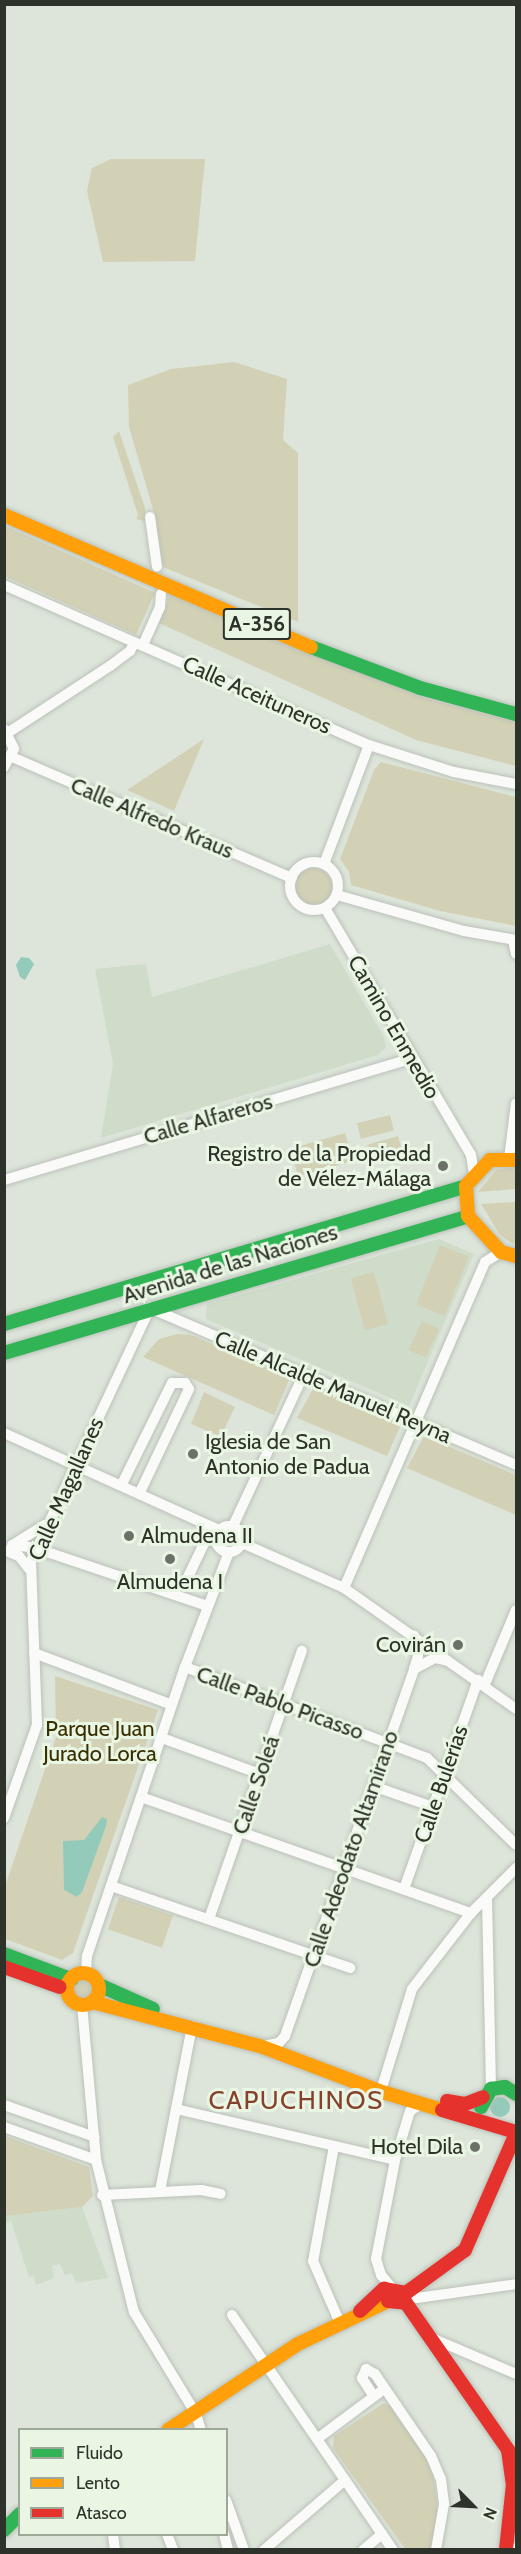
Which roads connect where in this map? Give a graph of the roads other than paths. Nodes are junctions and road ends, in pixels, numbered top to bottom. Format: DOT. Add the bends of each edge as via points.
graph roads {
  1 [pos="4,515"];
  2 [pos="150,518"];
  3 [pos="157,567"];
  4 [pos="4,585"];
  5 [pos="161,594"];
  6 [pos="139,643"];
  7 [pos="516,714"];
  8 [pos="7,731"];
  9 [pos="369,745"];
  10 [pos="12,757"];
  11 [pos="4,766"];
  12 [pos="516,784"];
  13 [pos="324,864"];
  14 [pos="292,878"];
  15 [pos="337,895"];
  16 [pos="325,908"];
  17 [pos="515,940"];
  18 [pos="516,954"];
  19 [pos="412,1058"];
  20 [pos="516,1103"];
  21 [pos="464,1144"];
  22 [pos="490,1160"];
  23 [pos="513,1160"];
  24 [pos="4,1180"];
  25 [pos="470,1180"];
  26 [pos="468,1216"];
  27 [pos="501,1251"];
  28 [pos="516,1256"];
  29 [pos="150,1308"];
  30 [pos="4,1324"];
  31 [pos="4,1353"];
  32 [pos="304,1374"];
  33 [pos="416,1422"];
  34 [pos="4,1433"];
  35 [pos="75,1463"];
  36 [pos="516,1465"];
  37 [pos="122,1484"];
  38 [pos="140,1492"];
  39 [pos="46,1523"];
  40 [pos="233,1526"];
  41 [pos="215,1529"];
  42 [pos="242,1543"];
  43 [pos="7,1547"];
  44 [pos="35,1548"];
  45 [pos="230,1552"];
  46 [pos="29,1569"];
  47 [pos="186,1581"];
  48 [pos="344,1588"];
  49 [pos="207,1606"];
  50 [pos="516,1610"];
  51 [pos="414,1635"];
  52 [pos="302,1651"];
  53 [pos="34,1653"];
  54 [pos="454,1663"];
  55 [pos="185,1667"];
  56 [pos="414,1668"];
  57 [pos="481,1682"];
  58 [pos="284,1704"];
  59 [pos="172,1705"];
  60 [pos="516,1709"];
  61 [pos="162,1738"];
  62 [pos="388,1743"];
  63 [pos="260,1774"];
  64 [pos="444,1776"];
  65 [pos="373,1786"];
  66 [pos="141,1797"];
  67 [pos="433,1807"];
  68 [pos="4,1818"];
  69 [pos="239,1832"];
  70 [pos="516,1845"];
  71 [pos="344,1868"];
  72 [pos="516,1868"];
  73 [pos="111,1886"];
  74 [pos="404,1889"];
  75 [pos="487,1898"];
  76 [pos="471,1913"];
  77 [pos="209,1919"];
  78 [pos="4,1954"];
  79 [pos="314,1955"];
  80 [pos="4,1967"];
  81 [pos="350,1968"];
  82 [pos="86,1973"];
  83 [pos="69,1984"];
  84 [pos="99,1985"];
  85 [pos="87,2004"];
  86 [pos="192,2026"];
  87 [pos="260,2046"];
  88 [pos="341,2075"];
  89 [pos="383,2084"];
  90 [pos="487,2093"];
  91 [pos="516,2094"];
  92 [pos="425,2104"];
  93 [pos="5,2106"];
  94 [pos="176,2109"];
  95 [pos="516,2119"];
  96 [pos="495,2125"];
  97 [pos="4,2127"];
  98 [pos="516,2132"];
  99 [pos="95,2137"];
  100 [pos="334,2146"];
  101 [pos="96,2160"];
  102 [pos="395,2160"];
  103 [pos="160,2191"];
  104 [pos="221,2194"];
  105 [pos="102,2195"];
  106 [pos="516,2284"];
  107 [pos="400,2295"];
  108 [pos="375,2307"];
  109 [pos="232,2315"];
  110 [pos="354,2317"];
  111 [pos="340,2323"];
  112 [pos="433,2339"];
  113 [pos="264,2365"];
  114 [pos="516,2374"];
  115 [pos="385,2389"];
  116 [pos="374,2395"];
  117 [pos="196,2414"];
  118 [pos="184,2425"];
  119 [pos="200,2428"];
  120 [pos="316,2439"];
  121 [pos="345,2481"];
  122 [pos="515,2497"];
  123 [pos="228,2506"];
  124 [pos="18,2516"];
  125 [pos="512,2528"];
  126 [pos="4,2530"];
  127 [pos="382,2534"];
  128 [pos="167,2536"];
  129 [pos="173,2550"];
  130 [pos="244,2550"];
  131 [pos="264,2550"];
  132 [pos="363,2550"];
  133 [pos="393,2550"];
  134 [pos="436,2550"];
  135 [pos="506,2550"];
  1 -- 7 [label="street, A-356" via="310,646 420,688"];
  2 -- 3 [label="street"];
  4 -- 6 [label="street, Calle Aceituneros"];
  5 -- 6 [label="street" via="160,607"];
  6 -- 8 [label="street" via="110,666"];
  6 -- 9 [label="street, Calle Aceituneros"];
  8 -- 10 [label="street" via="13,740"];
  9 -- 12 [label="street, Calle Aceituneros" via="454,772"];
  9 -- 13 [label="street"];
  10 -- 11 [label="street"];
  10 -- 14 [label="street, Calle Alfredo Kraus"];
  13 -- 14 [label="street" via="305,864"];
  13 -- 15 [label="street" via="336,877"];
  14 -- 16 [label="street" via="293,897 298,904 316,911"];
  15 -- 16 [label="street"];
  15 -- 17 [label="street" via="464,931"];
  16 -- 19 [label="street, Camino Enmedio"];
  17 -- 18 [label="street"];
  19 -- 21 [label="street, Camino Enmedio"];
  19 -- 24 [label="street, Calle Alfareros"];
  20 -- 23 [label="street"];
  21 -- 22 [label="street, Camino Enmedio"];
  21 -- 25 [label="street, Camino Enmedio" via="471,1155"];
  22 -- 23 [label="street"];
  22 -- 25 [label="street"];
  25 -- 26 [label="street"];
  25 -- 30 [label="street, Avenida de las Naciones"];
  26 -- 27 [label="street"];
  26 -- 29 [label="street, Avenida de las Naciones"];
  27 -- 28 [label="street"];
  27 -- 33 [label="street" via="485,1262"];
  29 -- 31 [label="street, Avenida de las Naciones"];
  29 -- 32 [label="street, Calle Alcalde Manuel Reyna"];
  29 -- 35 [label="street, Calle Magallanes"];
  32 -- 33 [label="street, Calle Alcalde Manuel Reyna"];
  32 -- 40 [label="street"];
  33 -- 36 [label="street, Calle Alcalde Manuel Reyna"];
  33 -- 48 [label="street"];
  34 -- 35 [label="street"];
  35 -- 37 [label="street"];
  35 -- 39 [label="street, Calle Magallanes"];
  37 -- 38 [label="street"];
  37 -- 38 [label="street" via="172,1383 185,1383 189,1389"];
  38 -- 41 [label="street"];
  39 -- 43 [label="street"];
  39 -- 44 [label="street, Calle Magallanes"];
  40 -- 41 [label="street"];
  40 -- 42 [label="street" via="242,1534"];
  41 -- 45 [label="street" via="217,1545"];
  41 -- 47 [label="street"];
  42 -- 45 [label="street"];
  42 -- 48 [label="street"];
  43 -- 44 [label="street"];
  43 -- 46 [label="street"];
  44 -- 46 [label="street, Calle Magallanes"];
  44 -- 49 [label="street"];
  45 -- 49 [label="street"];
  46 -- 53 [label="street, Calle Magallanes"];
  48 -- 51 [label="street"];
  49 -- 55 [label="street"];
  50 -- 57 [label="street, Calle Bulerías"];
  51 -- 54 [label="street"];
  51 -- 56 [label="street, Calle Adeodato Altamirano" via="418,1656"];
  52 -- 58 [label="street, Calle Soleá"];
  53 -- 59 [label="street"];
  53 -- 68 [label="street, Calle Magallanes" via="37,1725"];
  54 -- 56 [label="street" via="435,1658"];
  54 -- 57 [label="street"];
  55 -- 58 [label="street, Calle Pablo Picasso"];
  55 -- 59 [label="street"];
  56 -- 62 [label="street, Calle Adeodato Altamirano"];
  57 -- 60 [label="street"];
  57 -- 64 [label="street, Calle Bulerías"];
  58 -- 62 [label="street, Calle Pablo Picasso"];
  58 -- 63 [label="street, Calle Soleá"];
  59 -- 61 [label="street"];
  61 -- 63 [label="street"];
  61 -- 66 [label="street"];
  62 -- 64 [label="street, Calle Pablo Picasso" via="427,1758"];
  62 -- 65 [label="street, Calle Adeodato Altamirano"];
  63 -- 69 [label="street, Calle Soleá"];
  64 -- 67 [label="street, Calle Bulerías"];
  64 -- 70 [label="street, Calle Pablo Picasso"];
  65 -- 67 [label="street"];
  65 -- 71 [label="street, Calle Adeodato Altamirano"];
  66 -- 69 [label="street"];
  66 -- 73 [label="street"];
  67 -- 74 [label="street, Calle Bulerías"];
  69 -- 71 [label="street"];
  69 -- 77 [label="street, Calle Soleá"];
  71 -- 74 [label="street"];
  71 -- 79 [label="street, Calle Adeodato Altamirano"];
  72 -- 75 [label="street"];
  73 -- 77 [label="street"];
  73 -- 82 [label="street" via="87,1956"];
  74 -- 76 [label="street"];
  75 -- 76 [label="street"];
  75 -- 90 [label="street"];
  76 -- 89 [label="street" via="412,1989"];
  77 -- 79 [label="street"];
  78 -- 83 [label="street"];
  79 -- 81 [label="street"];
  79 -- 87 [label="street, Calle Adeodato Altamirano" via="285,2036 279,2043"];
  80 -- 83 [label="street"];
  82 -- 83 [label="street"];
  82 -- 84 [label="street"];
  83 -- 85 [label="street" via="74,2002"];
  84 -- 85 [label="street"];
  84 -- 86 [label="street"];
  85 -- 86 [label="street"];
  85 -- 99 [label="street"];
  86 -- 87 [label="street"];
  86 -- 94 [label="street"];
  87 -- 88 [label="street"];
  88 -- 89 [label="street"];
  88 -- 92 [label="street"];
  89 -- 90 [label="street" via="465,2104"];
  90 -- 91 [label="street" via="505,2087"];
  90 -- 96 [label="street" via="483,2114"];
  92 -- 96 [label="street"];
  92 -- 102 [label="street" via="410,2111"];
  93 -- 99 [label="street"];
  94 -- 100 [label="street"];
  94 -- 103 [label="street"];
  95 -- 96 [label="street"];
  96 -- 98 [label="street"];
  97 -- 101 [label="street"];
  98 -- 107 [label="street" via="465,2250"];
  99 -- 101 [label="street"];
  100 -- 102 [label="street"];
  100 -- 111 [label="street" via="313,2261"];
  101 -- 105 [label="street"];
  102 -- 107 [label="street" via="376,2259"];
  103 -- 104 [label="street"];
  103 -- 105 [label="street"];
  105 -- 117 [label="street" via="134,2312"];
  106 -- 107 [label="street"];
  107 -- 108 [label="street"];
  107 -- 108 [label="street"];
  107 -- 110 [label="street"];
  107 -- 112 [label="street"];
  108 -- 110 [label="street"];
  109 -- 113 [label="street"];
  110 -- 111 [label="street"];
  111 -- 113 [label="street"];
  112 -- 114 [label="street"];
  112 -- 122 [label="street" via="500,2434 513,2467"];
  113 -- 117 [label="street"];
  113 -- 120 [label="street"];
  115 -- 116 [label="street"];
  115 -- 116 [label="street" via="366,2368 362,2378"];
  115 -- 134 [label="street" via="431,2456 441,2479 444,2504"];
  116 -- 120 [label="street"];
  117 -- 118 [label="street"];
  117 -- 119 [label="street"];
  120 -- 121 [label="street"];
  121 -- 127 [label="street"];
  121 -- 131 [label="street"];
  122 -- 125 [label="street"];
  123 -- 130 [label="street"];
  124 -- 126 [label="street"];
  125 -- 135 [label="street"];
  127 -- 132 [label="street"];
  127 -- 133 [label="street"];
  128 -- 129 [label="street"];
}
